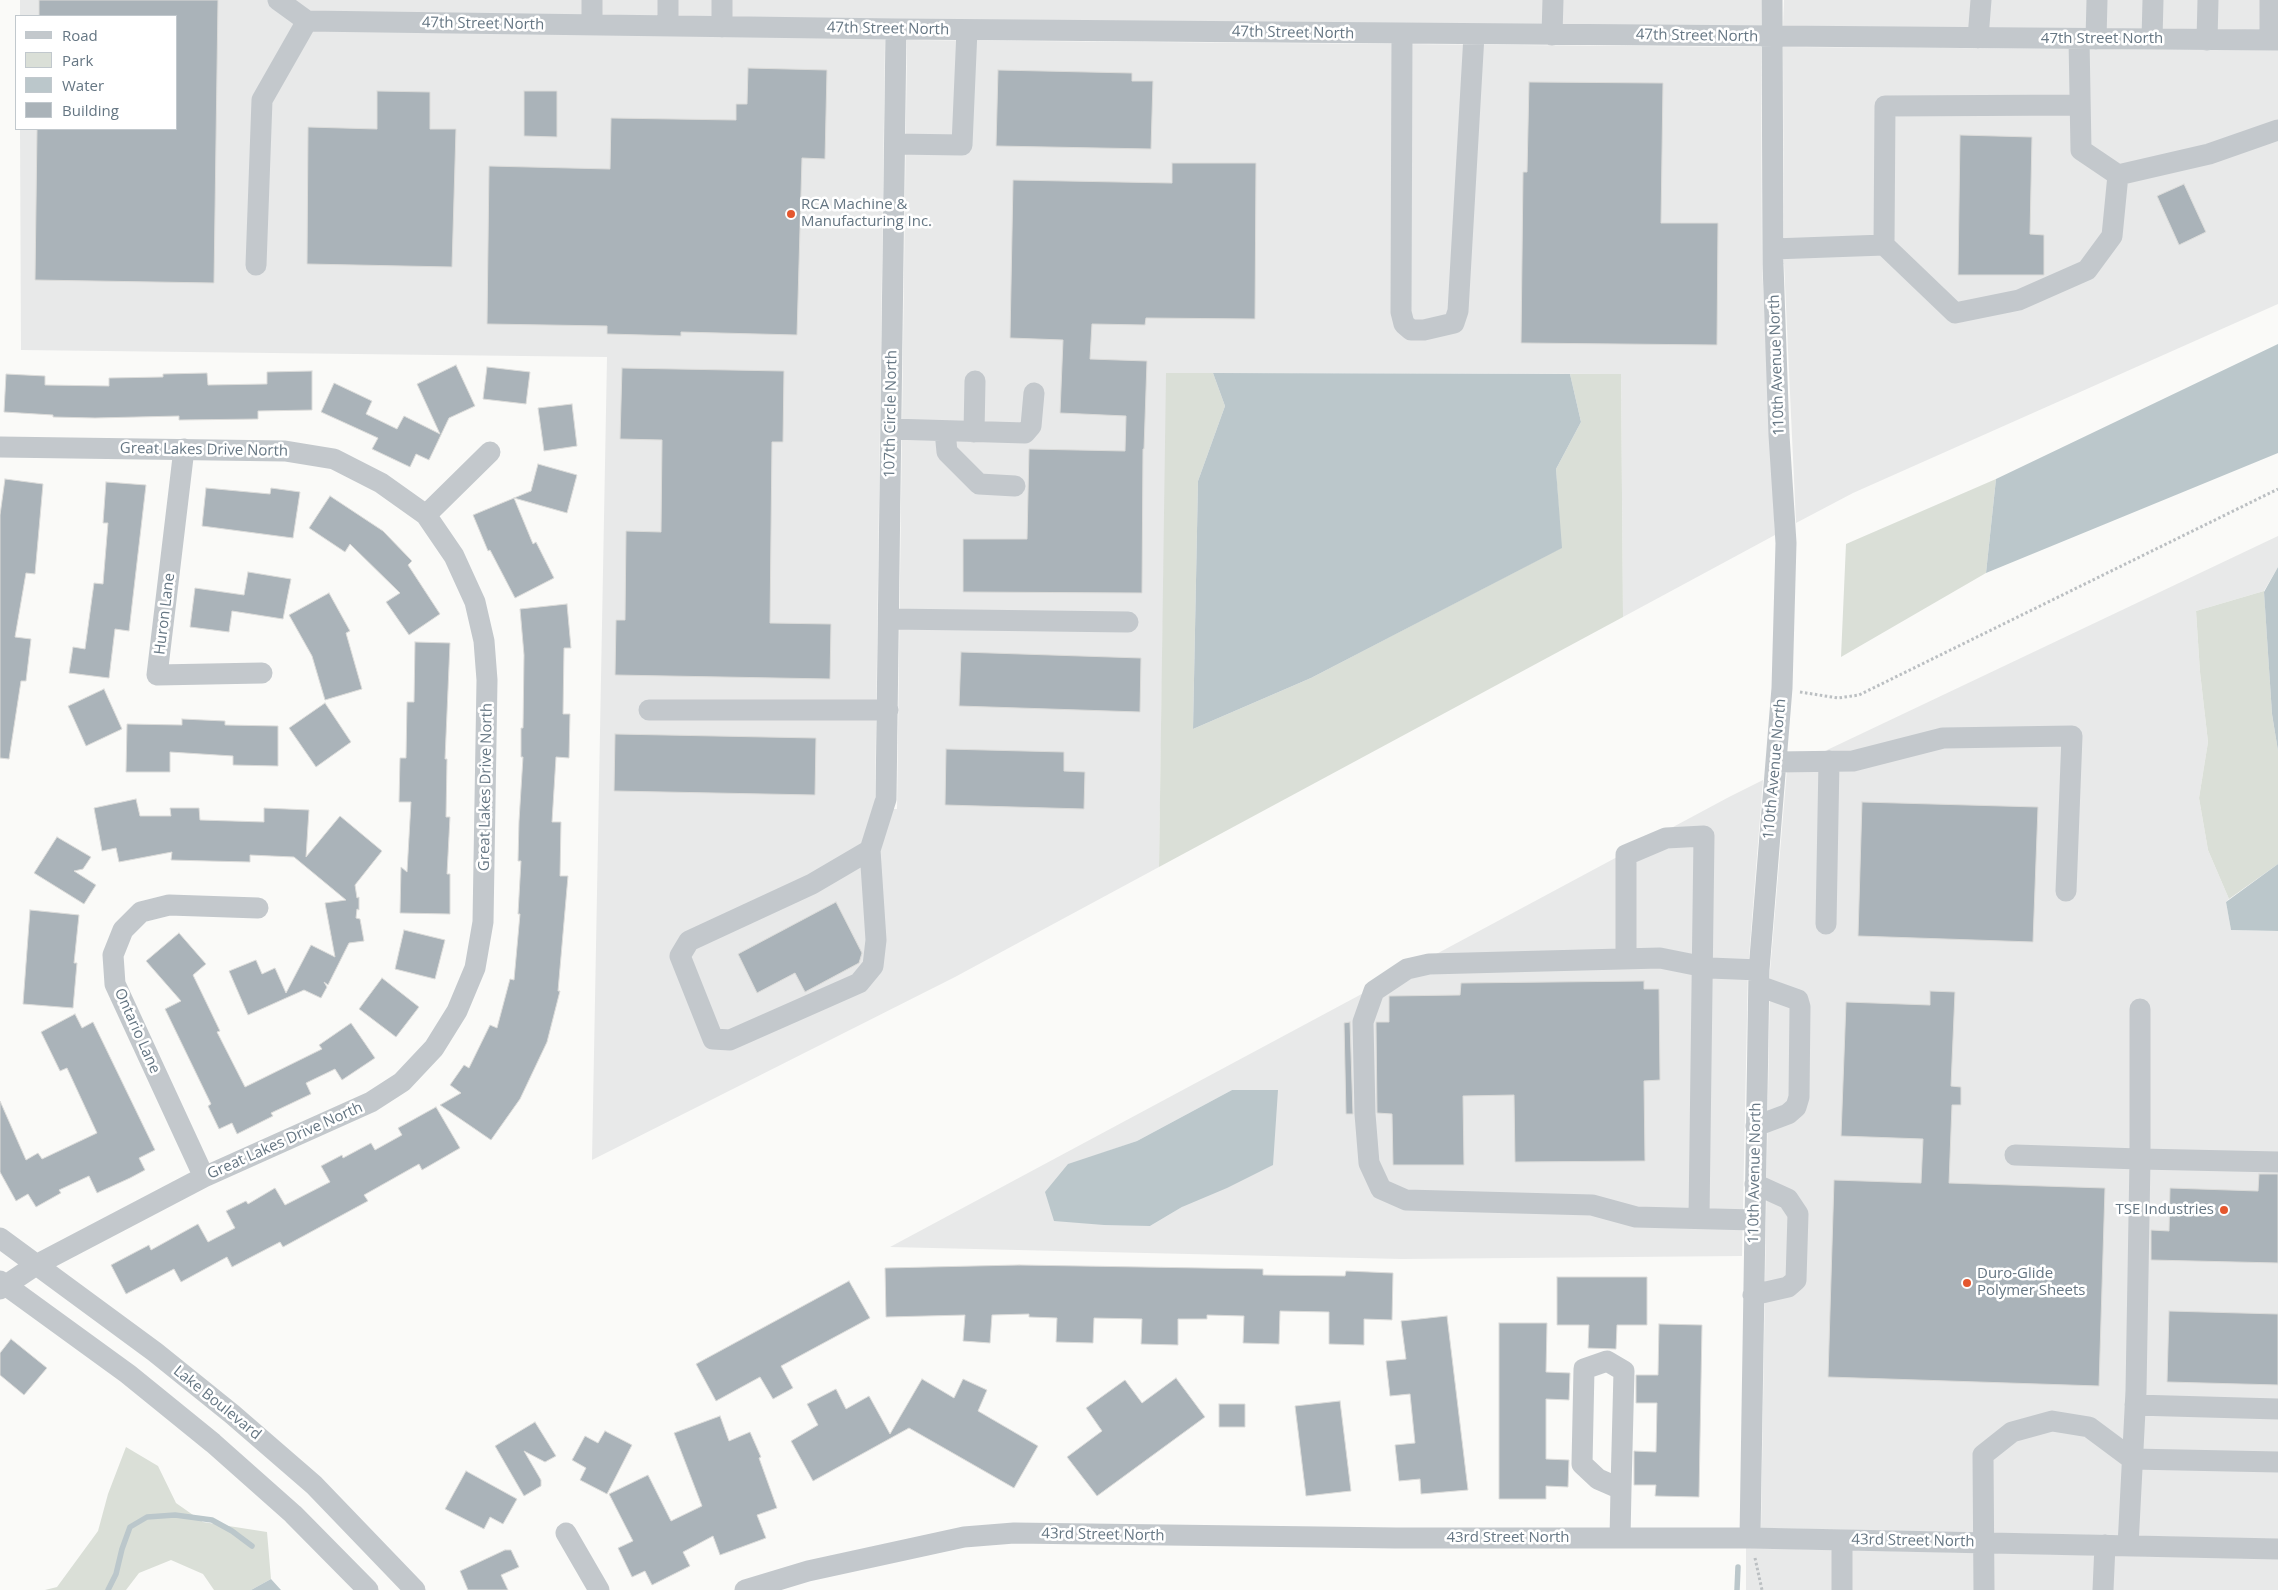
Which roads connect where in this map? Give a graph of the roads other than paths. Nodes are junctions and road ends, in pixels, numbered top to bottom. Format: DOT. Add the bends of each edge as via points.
graph roads {
  1 [pos="278,0"];
  2 [pos="592,0"];
  3 [pos="668,0"];
  4 [pos="722,0"];
  5 [pos="1553,0"];
  6 [pos="1772,0"];
  7 [pos="1981,0"];
  8 [pos="2097,0"];
  9 [pos="2153,0"];
  10 [pos="2208,0"];
  11 [pos="2270,0"];
  12 [pos="307,21"];
  13 [pos="592,25"];
  14 [pos="668,26"];
  15 [pos="722,27"];
  16 [pos="896,29"];
  17 [pos="967,30"];
  18 [pos="1402,34"];
  19 [pos="1474,34"];
  20 [pos="1552,35"];
  21 [pos="1772,37"];
  22 [pos="1978,38"];
  23 [pos="2088,39"];
  24 [pos="2152,39"];
  25 [pos="2207,40"];
  26 [pos="2274,40"];
  27 [pos="2080,106"];
  28 [pos="2278,130"];
  29 [pos="895,144"];
  30 [pos="2118,175"];
  31 [pos="1884,245"];
  32 [pos="1773,249"];
  33 [pos="256,265"];
  34 [pos="975,380"];
  35 [pos="1034,393"];
  36 [pos="891,429"];
  37 [pos="945,431"];
  38 [pos="974,432"];
  39 [pos="0,447"];
  40 [pos="184,448"];
  41 [pos="490,452"];
  42 [pos="1015,486"];
  43 [pos="426,515"];
  44 [pos="888,619"];
  45 [pos="1128,622"];
  46 [pos="262,673"];
  47 [pos="649,710"];
  48 [pos="888,710"];
  49 [pos="1829,761"];
  50 [pos="1776,762"];
  51 [pos="870,850"];
  52 [pos="2066,891"];
  53 [pos="258,908"];
  54 [pos="1826,924"];
  55 [pos="1626,959"];
  56 [pos="1703,966"];
  57 [pos="1759,978"];
  58 [pos="2140,1009"];
  59 [pos="1756,1126"];
  60 [pos="2015,1155"];
  61 [pos="2140,1159"];
  62 [pos="2278,1162"];
  63 [pos="204,1177"];
  64 [pos="1754,1184"];
  65 [pos="1699,1218"];
  66 [pos="1754,1220"];
  67 [pos="0,1238"];
  68 [pos="36,1265"];
  69 [pos="2,1286"];
  70 [pos="1753,1295"];
  71 [pos="2135,1404"];
  72 [pos="2278,1409"];
  73 [pos="2132,1459"];
  74 [pos="2278,1462"];
  75 [pos="1621,1489"];
  76 [pos="566,1533"];
  77 [pos="1620,1538"];
  78 [pos="1750,1538"];
  79 [pos="1842,1540"];
  80 [pos="1985,1543"];
  81 [pos="2104,1545"];
  82 [pos="2128,1546"];
  83 [pos="2278,1549"];
  84 [pos="368,1590"];
  85 [pos="415,1590"];
  86 [pos="599,1590"];
  87 [pos="745,1590"];
  88 [pos="1842,1590"];
  89 [pos="1984,1590"];
  90 [pos="2103,1590"];
  1 -- 12 [label="street"];
  2 -- 13 [label="street"];
  3 -- 14 [label="street"];
  4 -- 15 [label="street"];
  5 -- 20 [label="street"];
  6 -- 21 [label="street, 110th Avenue North"];
  7 -- 22 [label="street"];
  8 -- 23 [label="street"];
  9 -- 24 [label="street"];
  10 -- 25 [label="street"];
  11 -- 26 [label="street"];
  12 -- 13 [label="street, 47th Street North"];
  12 -- 33 [label="street" via="262,100"];
  13 -- 14 [label="street, 47th Street North"];
  14 -- 15 [label="street, 47th Street North"];
  15 -- 16 [label="street, 47th Street North"];
  16 -- 17 [label="street, 47th Street North"];
  16 -- 29 [label="street, 107th Circle North"];
  17 -- 18 [label="street, 47th Street North"];
  17 -- 29 [label="street" via="962,145"];
  18 -- 19 [label="street, 47th Street North"];
  18 -- 19 [label="street" via="1401,312 1404,324 1411,330 1424,330 1454,323 1458,312"];
  19 -- 20 [label="street, 47th Street North"];
  20 -- 21 [label="street, 47th Street North"];
  21 -- 22 [label="street, 47th Street North"];
  21 -- 32 [label="street, 110th Avenue North"];
  22 -- 23 [label="street, 47th Street North"];
  23 -- 24 [label="street, 47th Street North"];
  23 -- 27 [label="street"];
  24 -- 25 [label="street, 47th Street North"];
  25 -- 26 [label="street, 47th Street North"];
  27 -- 30 [label="street" via="2081,150"];
  27 -- 31 [label="street" via="1885,106"];
  28 -- 30 [label="street" via="2209,154"];
  29 -- 36 [label="street, 107th Circle North"];
  30 -- 31 [label="street" via="2112,236 2087,270 2019,300 1955,313"];
  31 -- 32 [label="street"];
  32 -- 50 [label="street, 110th Avenue North" via="1786,543 1782,688"];
  34 -- 38 [label="street"];
  35 -- 38 [label="street" via="1031,426 1025,433"];
  36 -- 37 [label="street"];
  36 -- 44 [label="street, 107th Circle North"];
  37 -- 38 [label="street"];
  37 -- 42 [label="street" via="948,452 979,484"];
  39 -- 40 [label="street, Great Lakes Drive North"];
  40 -- 43 [label="street, Great Lakes Drive North" via="285,451 334,460 381,483"];
  40 -- 46 [label="street, Huron Lane" via="157,675"];
  41 -- 43 [label="street"];
  43 -- 63 [label="street, Great Lakes Drive North" via="454,556 475,602 484,641 487,680 484,922 475,968 457,1011 434,1048 402,1082 371,1102"];
  44 -- 45 [label="street"];
  44 -- 48 [label="street, 107th Circle North"];
  47 -- 48 [label="street"];
  48 -- 51 [label="street, 107th Circle North" via="886,799"];
  49 -- 50 [label="street"];
  49 -- 52 [label="street" via="1853,761 1943,738 2072,736"];
  49 -- 54 [label="street"];
  50 -- 57 [label="street, 110th Avenue North"];
  51 -- 51 [label="street" via="812,884 688,941 680,956 713,1039 730,1040 859,983 874,966 876,940"];
  53 -- 63 [label="street, Ontario Lane" via="169,905 141,912 123,930 113,955 115,984"];
  55 -- 56 [label="street" via="1660,958"];
  55 -- 56 [label="street" via="1626,855 1666,838 1704,836"];
  55 -- 65 [label="street" via="1429,964 1407,969 1374,991 1363,1022 1369,1163 1381,1188 1406,1200 1592,1205 1636,1217"];
  56 -- 57 [label="street"];
  56 -- 65 [label="street"];
  57 -- 59 [label="street, 110th Avenue North"];
  57 -- 59 [label="street" via="1798,1000 1799,1097 1788,1114"];
  58 -- 61 [label="street"];
  59 -- 64 [label="street, 110th Avenue North"];
  60 -- 61 [label="street"];
  61 -- 62 [label="street"];
  61 -- 71 [label="street"];
  63 -- 68 [label="street, Great Lakes Drive North"];
  64 -- 66 [label="street, 110th Avenue North"];
  64 -- 70 [label="street" via="1788,1199 1798,1214 1796,1280 1788,1287"];
  65 -- 66 [label="street"];
  66 -- 70 [label="street, 110th Avenue North"];
  67 -- 68 [label="street, Lake Boulevard"];
  68 -- 69 [label="street, Great Lakes Drive North"];
  68 -- 85 [label="street, Lake Boulevard" via="155,1352 232,1414 314,1485"];
  69 -- 84 [label="street" via="128,1374 213,1443 293,1514"];
  70 -- 78 [label="street, 110th Avenue North"];
  71 -- 72 [label="street"];
  71 -- 73 [label="street"];
  73 -- 74 [label="street"];
  73 -- 80 [label="street" via="2088,1427 2052,1421 2012,1432 1984,1455"];
  73 -- 82 [label="street"];
  75 -- 75 [label="street" via="1624,1371 1607,1361 1584,1369 1582,1464 1598,1479"];
  75 -- 77 [label="street"];
  76 -- 86 [label="street"];
  77 -- 78 [label="street, 43rd Street North"];
  77 -- 87 [label="street, 43rd Street North" via="1014,1533 964,1537 808,1571"];
  78 -- 79 [label="street, 43rd Street North"];
  79 -- 80 [label="street, 43rd Street North"];
  79 -- 88 [label="street"];
  80 -- 81 [label="street, 43rd Street North"];
  80 -- 89 [label="street"];
  81 -- 82 [label="street, 43rd Street North"];
  81 -- 90 [label="street"];
  82 -- 83 [label="street, 43rd Street North"];
}
